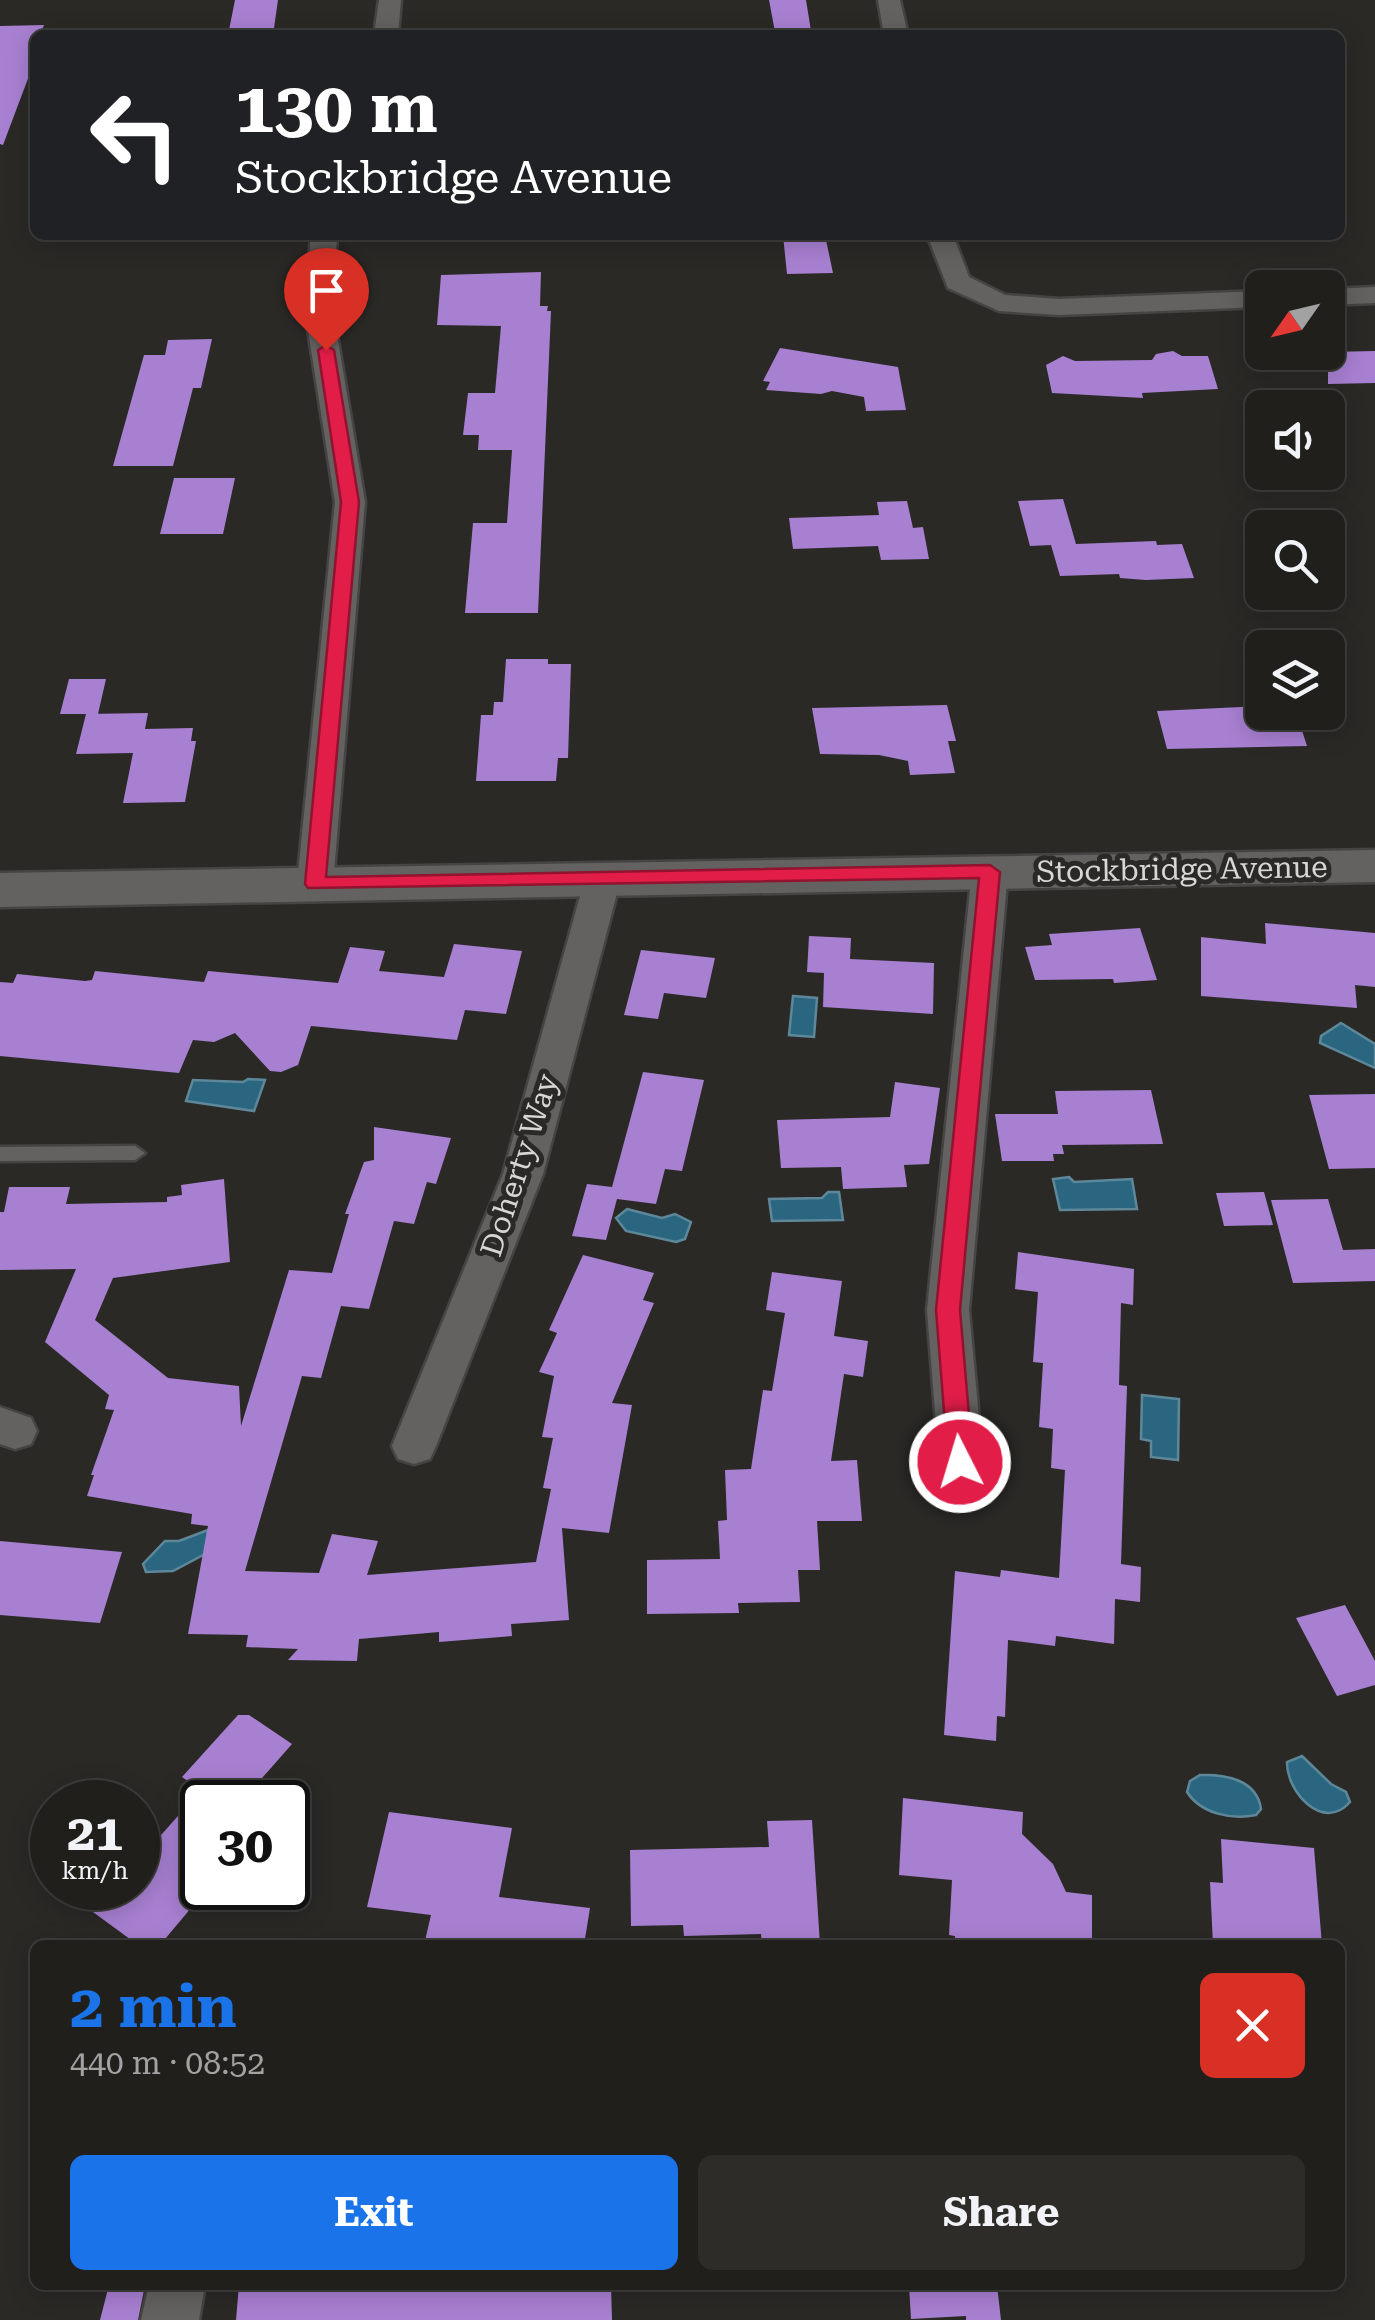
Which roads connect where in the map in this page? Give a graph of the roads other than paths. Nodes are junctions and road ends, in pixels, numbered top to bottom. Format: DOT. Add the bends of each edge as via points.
graph roads {
  1 [pos="390,0"];
  2 [pos="889,0"];
  3 [pos="387,30"];
  4 [pos="895,30"];
  5 [pos="324,240"];
  6 [pos="942,240"];
  7 [pos="1375,295"];
  8 [pos="1345,296"];
  9 [pos="1245,300"];
  10 [pos="1375,866"];
  11 [pos="990,872"];
  12 [pos="603,878"];
  13 [pos="315,884"];
  14 [pos="0,890"];
  15 [pos="135,1153"];
  16 [pos="0,1154"];
  17 [pos="414,1446"];
  18 [pos="960,1462"];
  19 [pos="176,2290"];
  20 [pos="170,2320"];
  1 -- 3 [label="street"];
  2 -- 4 [label="street"];
  5 -- 13 [label="street" via="319,311 350,502"];
  6 -- 9 [label="street" via="957,282 999,303 1060,308"];
  7 -- 8 [label="street"];
  10 -- 11 [label="street, Stockbridge Avenue"];
  11 -- 12 [label="street, Stockbridge Avenue"];
  11 -- 18 [label="street" via="948,1310"];
  12 -- 13 [label="street, Stockbridge Avenue"];
  12 -- 17 [label="street, Doherty Way" via="524,1174"];
  13 -- 14 [label="street, Stockbridge Avenue"];
  15 -- 16 [label="lane"];
  19 -- 20 [label="street"];
}
